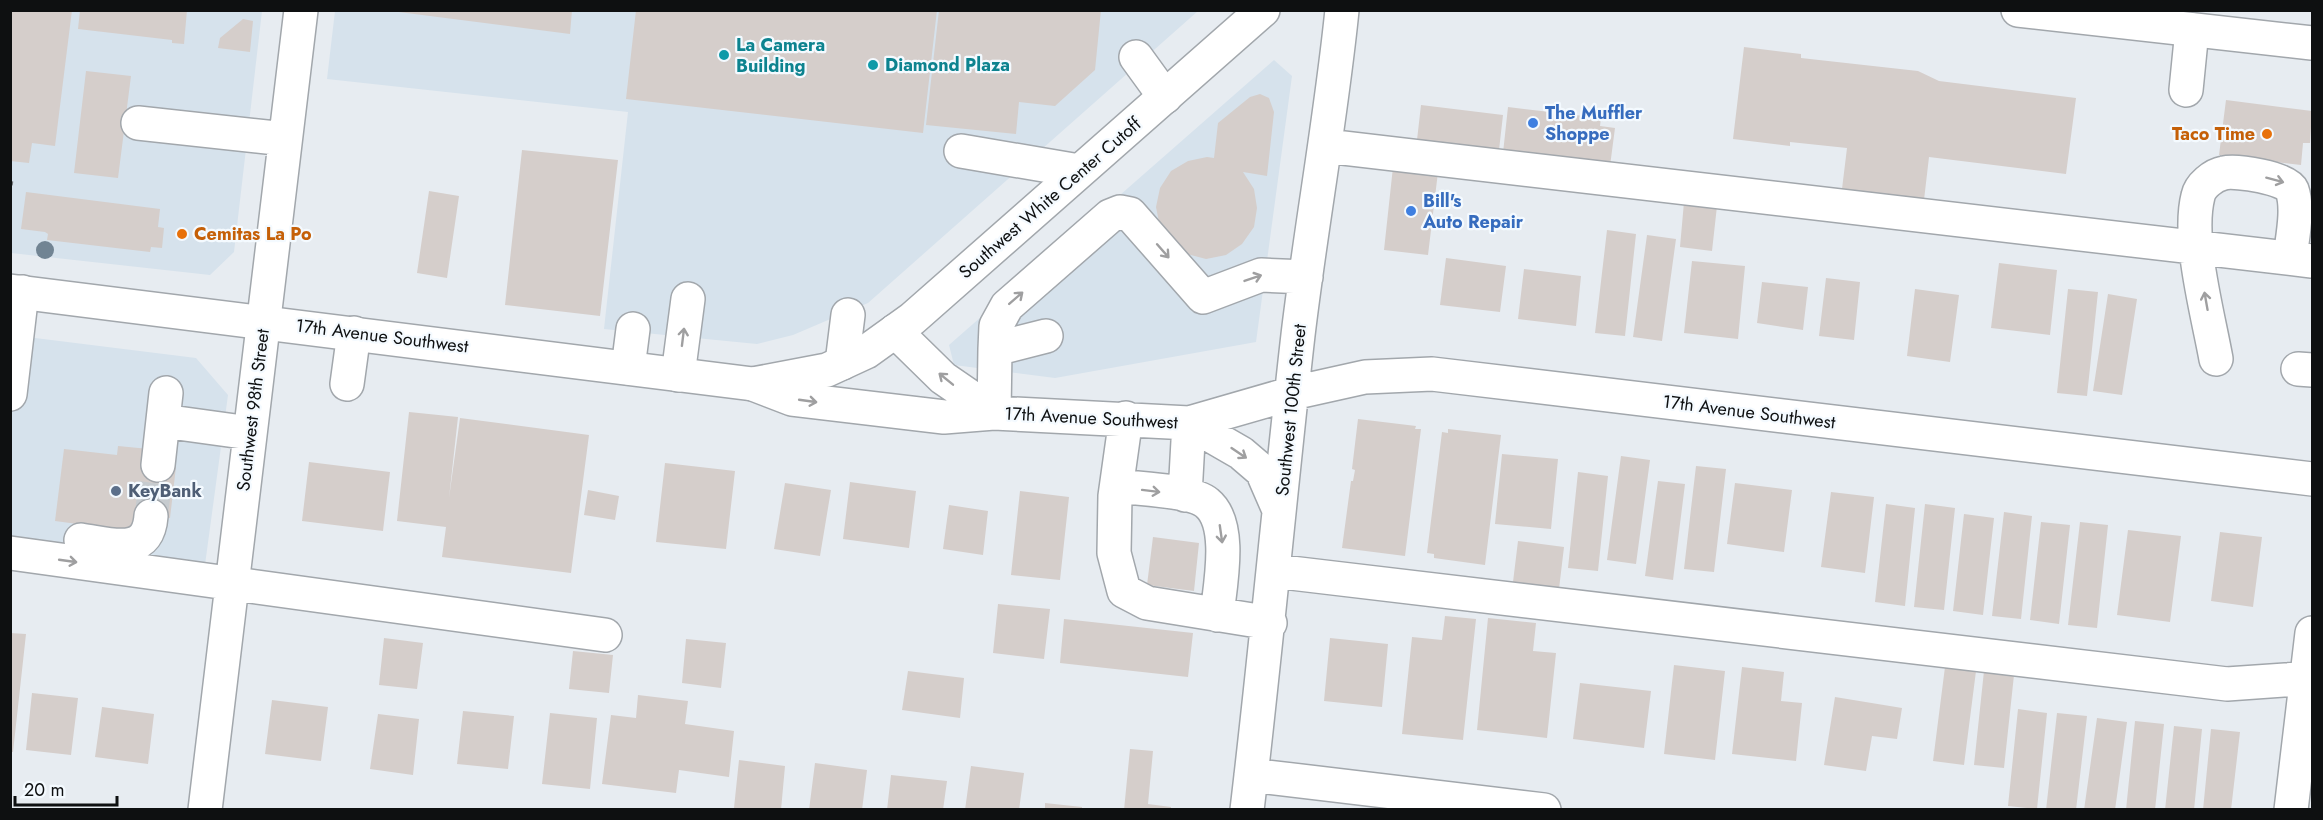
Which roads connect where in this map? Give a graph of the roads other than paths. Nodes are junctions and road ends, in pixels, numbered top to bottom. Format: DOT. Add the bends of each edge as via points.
graph roads {
  1 [pos="301,10"];
  2 [pos="1263,10"];
  3 [pos="1342,10"];
  4 [pos="2023,11"];
  5 [pos="2192,30"];
  6 [pos="2313,43"];
  7 [pos="1136,57"];
  8 [pos="2186,90"];
  9 [pos="1165,97"];
  10 [pos="138,123"];
  11 [pos="285,139"];
  12 [pos="1326,146"];
  13 [pos="961,151"];
  14 [pos="1078,171"];
  15 [pos="2197,248"];
  16 [pos="2301,260"];
  17 [pos="1306,277"];
  18 [pos="16,292"];
  19 [pos="688,299"];
  20 [pos="848,315"];
  21 [pos="264,321"];
  22 [pos="633,329"];
  23 [pos="895,330"];
  24 [pos="354,333"];
  25 [pos="1046,336"];
  26 [pos="995,349"];
  27 [pos="2216,359"];
  28 [pos="835,366"];
  29 [pos="628,368"];
  30 [pos="678,375"];
  31 [pos="347,384"];
  32 [pos="753,384"];
  33 [pos="1293,393"];
  34 [pos="10,394"];
  35 [pos="994,413"];
  36 [pos="1126,418"];
  37 [pos="1189,423"];
  38 [pos="250,432"];
  39 [pos="158,465"];
  40 [pos="2313,479"];
  41 [pos="1117,486"];
  42 [pos="1185,495"];
  43 [pos="1280,511"];
  44 [pos="151,516"];
  45 [pos="10,531"];
  46 [pos="10,553"];
  47 [pos="1274,571"];
  48 [pos="232,583"];
  49 [pos="1217,615"];
  50 [pos="1270,623"];
  51 [pos="2313,633"];
  52 [pos="605,635"];
  53 [pos="2310,677"];
  54 [pos="1251,775"];
  55 [pos="205,810"];
  56 [pos="1247,810"];
  57 [pos="1544,810"];
  58 [pos="2291,810"];
  1 -- 11 [label="street, Southwest 98th Street"];
  2 -- 9 [label="street, Southwest White Center Cutoff"];
  3 -- 12 [label="street, Southwest 100th Street"];
  4 -- 5 [label="street"];
  5 -- 6 [label="street"];
  5 -- 8 [label="street"];
  7 -- 9 [label="street"];
  9 -- 14 [label="street, Southwest White Center Cutoff"];
  10 -- 11 [label="street"];
  11 -- 21 [label="street, Southwest 98th Street"];
  12 -- 15 [label="street"];
  12 -- 17 [label="street, Southwest 100th Street"];
  13 -- 14 [label="street"];
  14 -- 23 [label="street, Southwest White Center Cutoff"];
  15 -- 16 [label="street"];
  15 -- 16 [label="street, one-way" via="2194,229 2198,194 2208,181 2224,173 2280,179 2291,188 2294,199"];
  27 -- 15 [label="street, one-way"];
  26 -- 17 [label="street, one-way" via="996,326 1007,306 1114,213 1130,214 1203,297 1261,275"];
  17 -- 33 [label="street, Southwest 100th Street"];
  18 -- 21 [label="street, 17th Avenue Southwest"];
  18 -- 34 [label="street"];
  30 -- 19 [label="street, one-way"];
  20 -- 28 [label="street"];
  21 -- 24 [label="street, 17th Avenue Southwest"];
  21 -- 38 [label="street, Southwest 98th Street"];
  22 -- 29 [label="street"];
  23 -- 28 [label="street, Southwest White Center Cutoff" via="866,352"];
  35 -- 23 [label="street, 17th Avenue Southwest, one-way" via="943,378"];
  24 -- 29 [label="street, 17th Avenue Southwest"];
  24 -- 31 [label="street"];
  25 -- 26 [label="street"];
  26 -- 35 [label="street"];
  28 -- 32 [label="street, 17th Avenue Southwest"];
  29 -- 30 [label="street, 17th Avenue Southwest"];
  30 -- 32 [label="street, 17th Avenue Southwest"];
  32 -- 35 [label="street, 17th Avenue Southwest, one-way" via="792,399 893,412 944,417"];
  33 -- 37 [label="street, 17th Avenue Southwest"];
  33 -- 40 [label="street, 17th Avenue Southwest" via="1365,377 1432,374"];
  33 -- 43 [label="street, Southwest 100th Street"];
  35 -- 36 [label="street, 17th Avenue Southwest"];
  36 -- 37 [label="street, 17th Avenue Southwest"];
  36 -- 41 [label="street"];
  37 -- 42 [label="street"];
  37 -- 43 [label="street, 17th Avenue Southwest, one-way" via="1241,453 1262,471"];
  38 -- 39 [label="street" via="165,407"];
  38 -- 48 [label="street, Southwest 98th Street"];
  41 -- 42 [label="street, one-way"];
  41 -- 49 [label="street" via="1114,553 1125,591 1147,603"];
  42 -- 49 [label="street, one-way" via="1207,502 1219,517 1223,540"];
  43 -- 47 [label="street, Southwest 100th Street"];
  44 -- 45 [label="street" via="147,534 130,545"];
  46 -- 48 [label="street, one-way"];
  47 -- 50 [label="street, Southwest 100th Street"];
  47 -- 53 [label="street" via="2227,684"];
  48 -- 52 [label="street"];
  48 -- 55 [label="street, Southwest 98th Street"];
  49 -- 50 [label="street"];
  50 -- 54 [label="street, Southwest 100th Street"];
  51 -- 53 [label="street"];
  53 -- 58 [label="street"];
  54 -- 56 [label="street, Southwest 100th Street"];
  54 -- 57 [label="street"];
}
